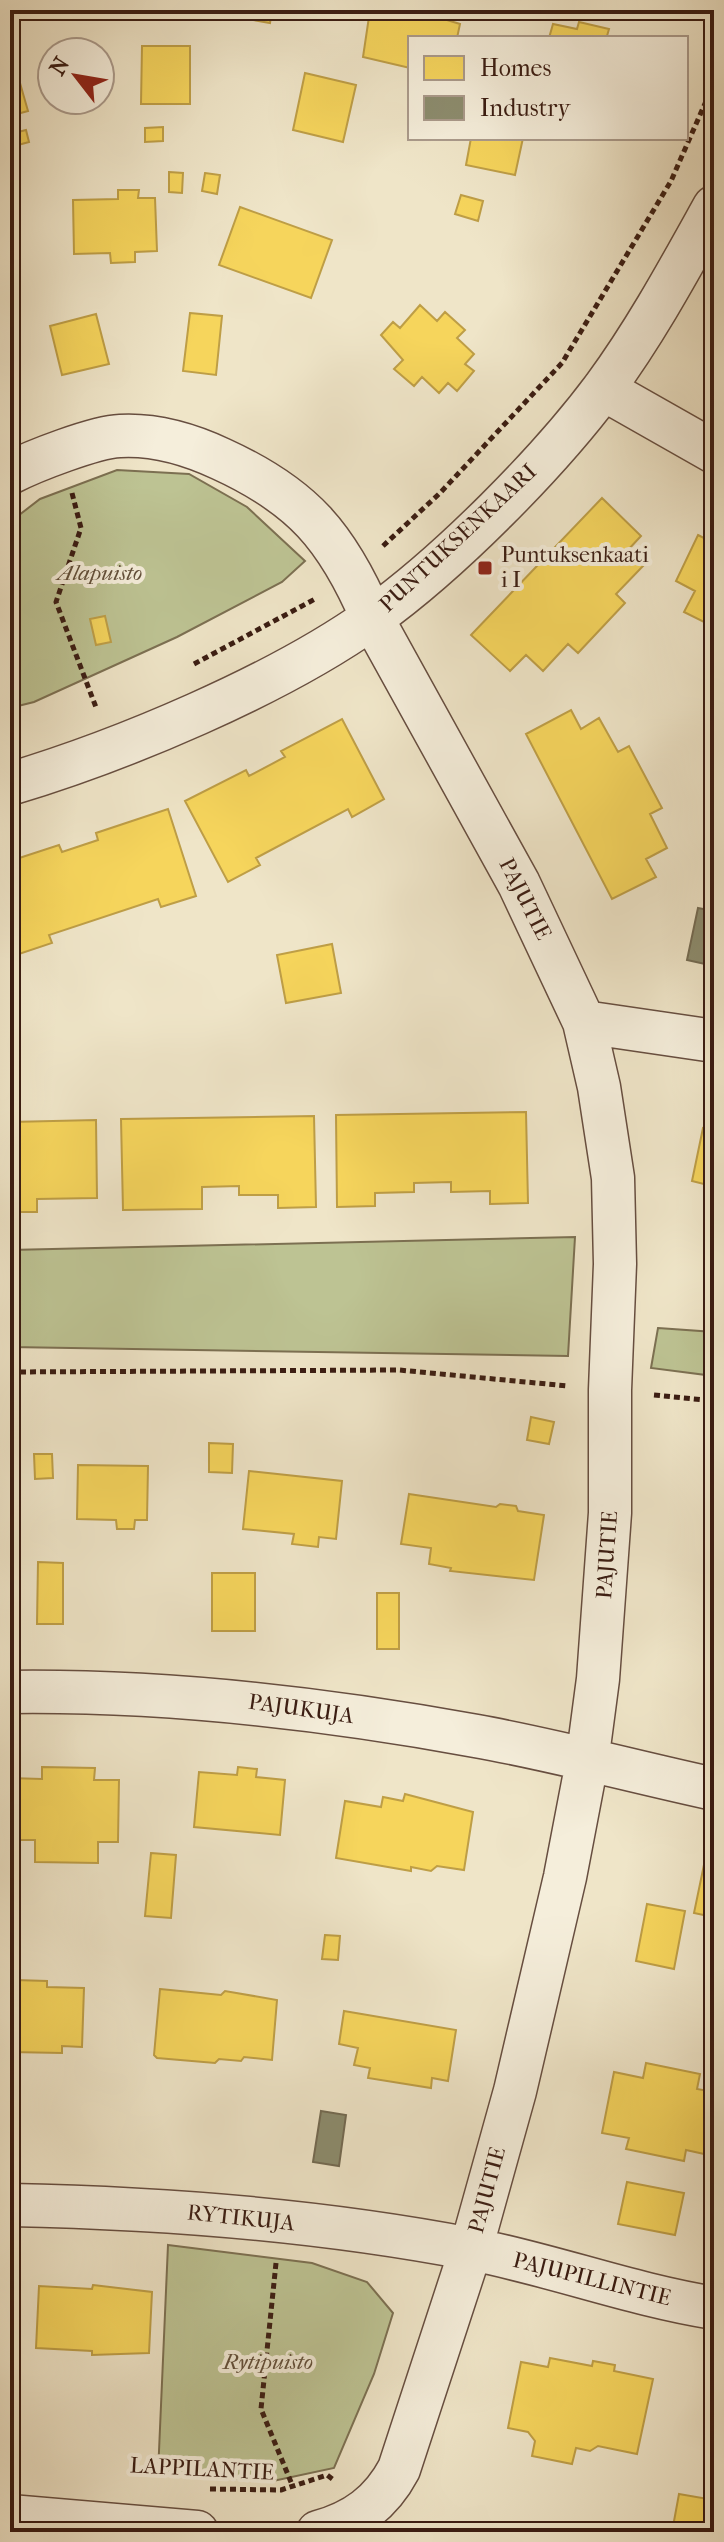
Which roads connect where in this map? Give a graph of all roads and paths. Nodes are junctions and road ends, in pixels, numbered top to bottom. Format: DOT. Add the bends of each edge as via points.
graph roads {
  1 [pos="714,83"];
  2 [pos="714,207"];
  3 [pos="603,389"];
  4 [pos="714,452"];
  5 [pos="61,453"];
  6 [pos="10,473"];
  7 [pos="353,574"];
  8 [pos="372,618"];
  9 [pos="189,666"];
  10 [pos="110,703"];
  11 [pos="97,710"];
  12 [pos="83,714"];
  13 [pos="10,784"];
  14 [pos="584,1022"];
  15 [pos="714,1041"];
  16 [pos="10,1372"];
  17 [pos="610,1390"];
  18 [pos="714,1401"];
  19 [pos="10,1692"];
  20 [pos="587,1762"];
  21 [pos="714,1789"];
  22 [pos="10,2205"];
  23 [pos="280,2222"];
  24 [pos="471,2249"];
  25 [pos="714,2308"];
  26 [pos="293,2487"];
  27 [pos="199,2488"];
  28 [pos="367,2509"];
  29 [pos="10,2516"];
  30 [pos="197,2532"];
  31 [pos="318,2532"];
  32 [pos="421,2532"];
  1 -- 7 [label="path" via="671,181 562,363 440,493"];
  2 -- 3 [label="street, PUNTUKSENKAARI"];
  3 -- 4 [label="street"];
  3 -- 8 [label="street, PUNTUKSENKAARI" via="524,481"];
  5 -- 6 [label="street, PAJUTIE"];
  5 -- 7 [label="street, PAJUTIE" via="118,436 172,439 200,449 281,489 315,520"];
  5 -- 11 [label="path" via="81,528 56,602"];
  7 -- 8 [label="street, PAJUTIE"];
  7 -- 9 [label="path" via="305,606"];
  8 -- 13 [label="street, PUNTUKSENKAARI" via="213,705 61,769"];
  8 -- 14 [label="street, PAJUTIE" via="519,884"];
  10 -- 11 [label="path"];
  11 -- 12 [label="path"];
  14 -- 15 [label="street"];
  14 -- 17 [label="street, PAJUTIE" via="613,1178"];
  16 -- 17 [label="path" via="399,1370"];
  17 -- 18 [label="path"];
  17 -- 20 [label="street, PAJUTIE" via="610,1513"];
  19 -- 20 [label="street, PAJUKUJA" via="202,1697 325,1711 479,1736"];
  20 -- 21 [label="street"];
  20 -- 24 [label="street, PAJUTIE" via="515,2091"];
  22 -- 23 [label="street, RYTIKUJA" via="176,2211"];
  23 -- 24 [label="street, RYTIKUJA"];
  23 -- 26 [label="path" via="261,2409"];
  24 -- 25 [label="street, PAJUPILLINTIE"];
  24 -- 28 [label="street, PAJUTIE" via="399,2469 386,2493"];
  26 -- 27 [label="path, LAPPILANTIE"];
  26 -- 28 [label="path, LAPPILANTIE" via="327,2475"];
  28 -- 31 [label="street, PAJUTIE" via="342,2526"];
  28 -- 32 [label="path, LAPPILANTIE" via="381,2520"];
  29 -- 30 [label="street"];
}
